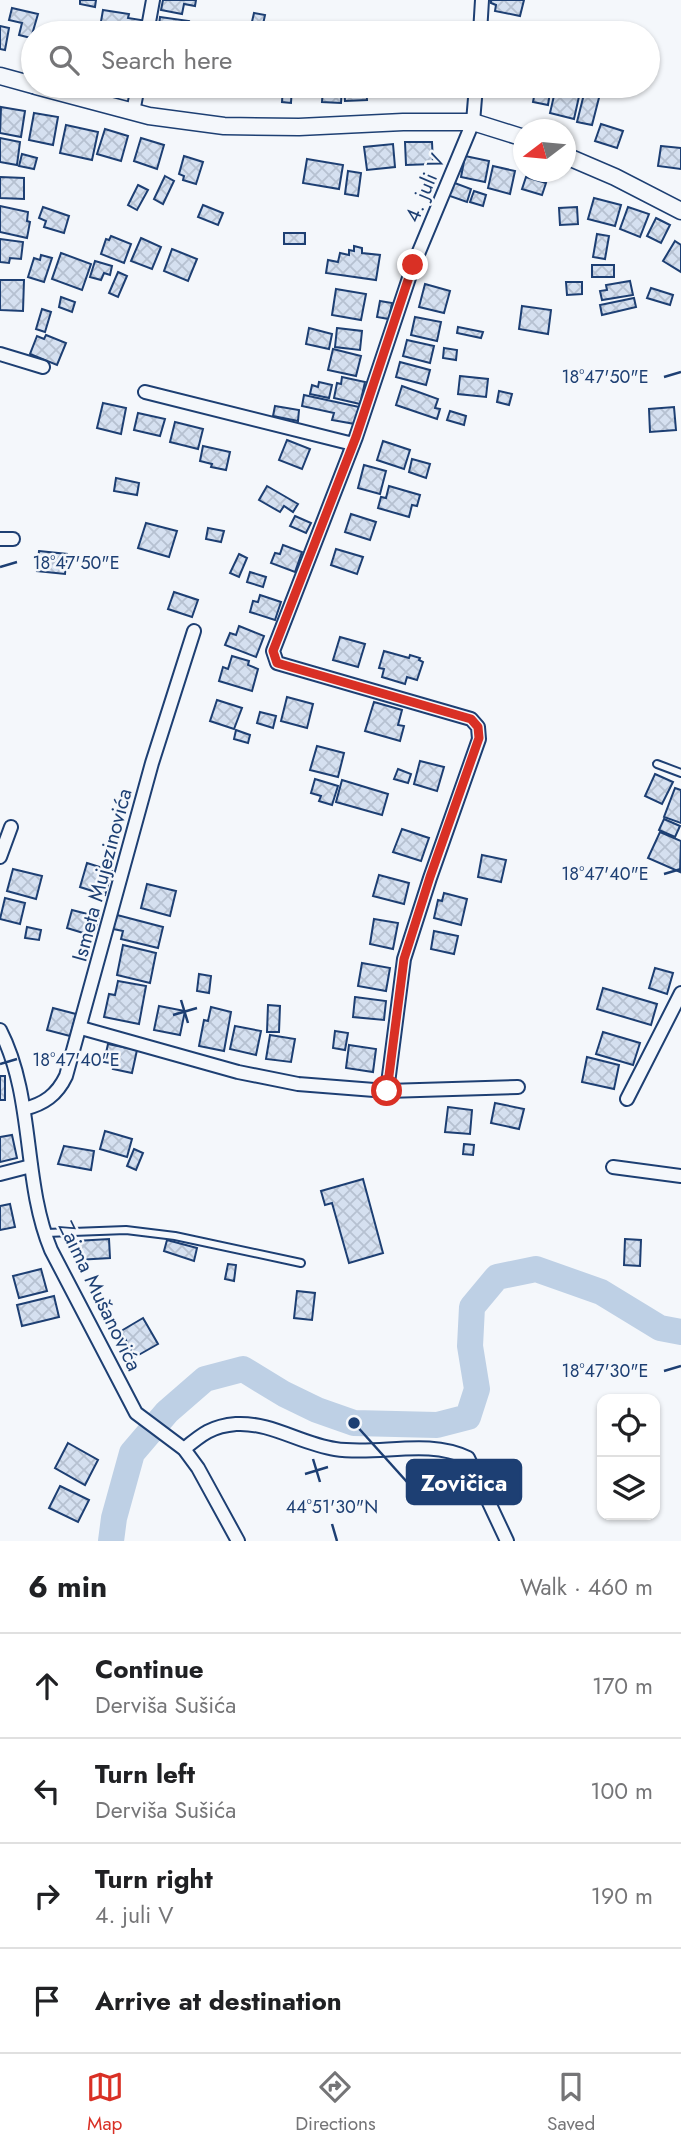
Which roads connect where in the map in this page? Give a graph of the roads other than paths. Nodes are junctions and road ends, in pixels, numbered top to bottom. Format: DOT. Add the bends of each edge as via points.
graph roads {
  1 [pos="153,0"];
  2 [pos="482,0"];
  3 [pos="149,21"];
  4 [pos="481,21"];
  5 [pos="0,76"];
  6 [pos="21,81"];
  7 [pos="82,98"];
  8 [pos="136,98"];
  9 [pos="475,98"];
  10 [pos="133,112"];
  11 [pos="473,122"];
  12 [pos="513,135"];
  13 [pos="576,161"];
  14 [pos="681,211"];
  15 [pos="0,354"];
  16 [pos="43,367"];
  17 [pos="145,392"];
  18 [pos="354,443"];
  19 [pos="194,631"];
  20 [pos="657,764"];
  21 [pos="681,773"];
  22 [pos="11,827"];
  23 [pos="0,857"];
  24 [pos="681,993"];
  25 [pos="81,1028"];
  26 [pos="0,1030"];
  27 [pos="518,1087"];
  28 [pos="387,1091"];
  29 [pos="627,1099"];
  30 [pos="24,1109"];
  31 [pos="31,1166"];
  32 [pos="613,1167"];
  33 [pos="0,1174"];
  34 [pos="681,1176"];
  35 [pos="44,1233"];
  36 [pos="301,1263"];
  37 [pos="184,1449"];
  38 [pos="237,1541"];
  39 [pos="507,1541"];
  1 -- 3 [label="street"];
  2 -- 4 [label="street"];
  5 -- 6 [label="street"];
  7 -- 10 [label="street"];
  8 -- 10 [label="street"];
  9 -- 11 [label="street, 4. juli V"];
  10 -- 11 [label="street" via="224,127"];
  11 -- 12 [label="street"];
  11 -- 18 [label="street, 4. juli V" via="413,265"];
  13 -- 14 [label="street"];
  15 -- 16 [label="street"];
  17 -- 18 [label="street"];
  18 -- 28 [label="street, 4. juli V" via="273,651 277,663 471,719 479,738 404,959"];
  19 -- 25 [label="street, Ismeta Mujezinovića" via="152,763"];
  20 -- 21 [label="lane"];
  22 -- 23 [label="street"];
  24 -- 29 [label="street"];
  25 -- 28 [label="street" via="238,1072 298,1084"];
  25 -- 30 [label="street, Ismeta Mujezinovića" via="61,1088"];
  26 -- 30 [label="street, Zaima Mušanovića"];
  27 -- 28 [label="street"];
  30 -- 31 [label="street, Zaima Mušanovića"];
  31 -- 33 [label="street"];
  31 -- 35 [label="street, Zaima Mušanovića"];
  32 -- 34 [label="street"];
  35 -- 36 [label="lane" via="126,1230"];
  35 -- 37 [label="street, Zaima Mušanovića" via="136,1413"];
  37 -- 38 [label="street"];
  37 -- 39 [label="street" via="208,1430 235,1424 261,1425 337,1450 457,1452 468,1458"];
}
